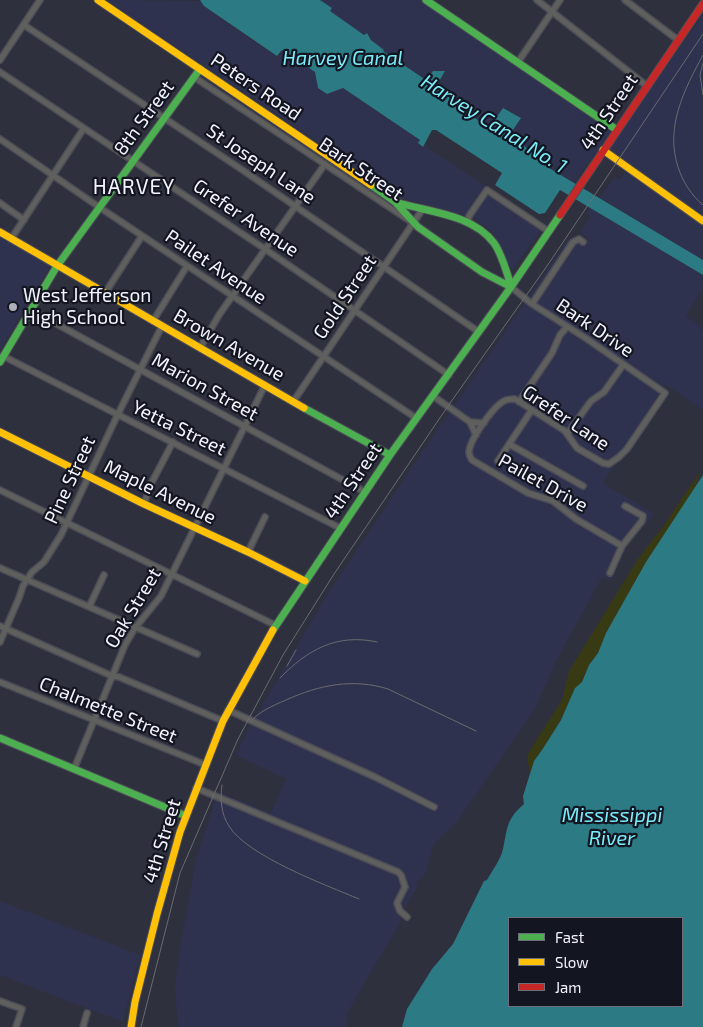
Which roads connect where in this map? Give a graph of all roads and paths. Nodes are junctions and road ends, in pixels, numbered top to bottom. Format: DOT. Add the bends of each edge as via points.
graph roads {
  1 [pos="40,0"];
  2 [pos="98,0"];
  3 [pos="426,0"];
  4 [pos="537,0"];
  5 [pos="560,0"];
  6 [pos="625,0"];
  7 [pos="703,4"];
  8 [pos="552,11"];
  9 [pos="24,25"];
  10 [pos="678,40"];
  11 [pos="0,60"];
  12 [pos="518,62"];
  13 [pos="200,69"];
  14 [pos="0,72"];
  15 [pos="194,77"];
  16 [pos="647,86"];
  17 [pos="164,117"];
  18 [pos="84,128"];
  19 [pos="617,130"];
  20 [pos="0,139"];
  21 [pos="603,150"];
  22 [pos="133,161"];
  23 [pos="325,164"];
  24 [pos="53,175"];
  25 [pos="395,202"];
  26 [pos="0,203"];
  27 [pos="296,206"];
  28 [pos="99,207"];
  29 [pos="422,210"];
  30 [pos="24,220"];
  31 [pos="703,221"];
  32 [pos="468,222"];
  33 [pos="413,223"];
  34 [pos="548,231"];
  35 [pos="0,232"];
  36 [pos="142,236"];
  37 [pos="11,239"];
  38 [pos="583,242"];
  39 [pos="265,249"];
  40 [pos="57,266"];
  41 [pos="187,266"];
  42 [pos="384,266"];
  43 [pos="510,287"];
  44 [pos="104,293"];
  45 [pos="232,296"];
  46 [pos="532,304"];
  47 [pos="31,310"];
  48 [pos="355,310"];
  49 [pos="153,320"];
  50 [pos="162,326"];
  51 [pos="567,327"];
  52 [pos="479,332"];
  53 [pos="200,348"];
  54 [pos="323,357"];
  55 [pos="2,359"];
  56 [pos="623,365"];
  57 [pos="140,369"];
  58 [pos="448,375"];
  59 [pos="265,385"];
  60 [pos="433,396"];
  61 [pos="293,402"];
  62 [pos="519,402"];
  63 [pos="531,411"];
  64 [pos="118,414"];
  65 [pos="416,418"];
  66 [pos="470,422"];
  67 [pos="484,423"];
  68 [pos="244,426"];
  69 [pos="0,432"];
  70 [pos="567,434"];
  71 [pos="476,435"];
  72 [pos="173,442"];
  73 [pos="509,444"];
  74 [pos="390,454"];
  75 [pos="498,461"];
  76 [pos="611,462"];
  77 [pos="224,467"];
  78 [pos="90,476"];
  79 [pos="583,486"];
  80 [pos="0,490"];
  81 [pos="365,492"];
  82 [pos="144,504"];
  83 [pos="625,506"];
  84 [pos="265,517"];
  85 [pos="67,523"];
  86 [pos="194,527"];
  87 [pos="340,528"];
  88 [pos="622,546"];
  89 [pos="248,552"];
  90 [pos="0,568"];
  91 [pos="172,573"];
  92 [pos="610,573"];
  93 [pos="104,575"];
  94 [pos="27,580"];
  95 [pos="305,581"];
  96 [pos="89,608"];
  97 [pos="276,625"];
  98 [pos="3,627"];
  99 [pos="135,628"];
  100 [pos="0,642"];
  101 [pos="197,654"];
  102 [pos="112,676"];
  103 [pos="0,682"];
  104 [pos="228,710"];
  105 [pos="94,721"];
  106 [pos="223,722"];
  107 [pos="0,738"];
  108 [pos="206,765"];
  109 [pos="74,769"];
  110 [pos="196,788"];
  111 [pos="434,807"];
  112 [pos="186,816"];
  113 [pos="407,917"];
  114 [pos="0,1001"];
  115 [pos="88,1013"];
  116 [pos="16,1027"];
  117 [pos="83,1027"];
  118 [pos="131,1027"];
  1 -- 9 [label="street"];
  2 -- 13 [label="main road, Peters Road"];
  3 -- 12 [label="main road"];
  4 -- 8 [label="street"];
  5 -- 8 [label="street"];
  6 -- 10 [label="street"];
  7 -- 10 [label="main road, 4th Street"];
  8 -- 12 [label="street"];
  8 -- 16 [label="street"];
  9 -- 11 [label="street"];
  9 -- 17 [label="street, St Joseph Lane"];
  10 -- 16 [label="main road, 4th Street"];
  12 -- 19 [label="main road"];
  13 -- 15 [label="main road, 8th Street"];
  13 -- 25 [label="main road, Peters Road"];
  14 -- 18 [label="street, Grefer Avenue"];
  15 -- 17 [label="main road, 8th Street"];
  15 -- 23 [label="street, Bark Street"];
  16 -- 19 [label="main road, 4th Street"];
  17 -- 22 [label="main road, 8th Street"];
  17 -- 27 [label="street, St Joseph Lane"];
  18 -- 22 [label="street, Grefer Avenue"];
  18 -- 24 [label="street"];
  19 -- 21 [label="main road, 4th Street"];
  20 -- 24 [label="street, Pailet Avenue"];
  21 -- 31 [label="main road"];
  21 -- 34 [label="main road, 4th Street"];
  22 -- 28 [label="main road, 8th Street"];
  22 -- 39 [label="street, Grefer Avenue"];
  23 -- 27 [label="street"];
  23 -- 33 [label="street, Bark Street"];
  24 -- 28 [label="street, Pailet Avenue"];
  24 -- 30 [label="street"];
  25 -- 29 [label="main road, Peters Road"];
  25 -- 33 [label="main road, Peters Road"];
  26 -- 30 [label="street"];
  27 -- 39 [label="street"];
  27 -- 42 [label="street, St Joseph Lane"];
  28 -- 36 [label="street, Pailet Avenue"];
  28 -- 40 [label="main road, 8th Street"];
  29 -- 32 [label="main road, Peters Road"];
  29 -- 33 [label="street, Gold Street"];
  30 -- 37 [label="street"];
  32 -- 34 [label="street" via="487,190"];
  32 -- 43 [label="main road, Peters Road" via="493,242 509,277"];
  33 -- 42 [label="street, Gold Street"];
  33 -- 43 [label="main road, Bark Street" via="482,272"];
  34 -- 43 [label="main road, 4th Street"];
  35 -- 37 [label="main road, Brown Avenue"];
  36 -- 41 [label="street, Pailet Avenue"];
  36 -- 44 [label="street"];
  37 -- 40 [label="main road, Brown Avenue"];
  38 -- 46 [label="street" via="579,239 573,242"];
  39 -- 45 [label="street"];
  39 -- 48 [label="street, Grefer Avenue"];
  40 -- 44 [label="main road, Brown Avenue"];
  40 -- 47 [label="main road, 8th Street"];
  41 -- 45 [label="street, Pailet Avenue"];
  41 -- 49 [label="street"];
  42 -- 48 [label="street, Gold Street"];
  42 -- 52 [label="street, St Joseph Lane"];
  43 -- 46 [label="street, Bark Drive"];
  43 -- 52 [label="main road, 4th Street"];
  44 -- 49 [label="main road, Brown Avenue"];
  45 -- 53 [label="street"];
  45 -- 54 [label="street, Pailet Avenue"];
  46 -- 51 [label="street, Bark Drive"];
  47 -- 55 [label="main road, 8th Street"];
  47 -- 57 [label="street, Marion Street"];
  48 -- 54 [label="street, Gold Street"];
  48 -- 58 [label="street, Grefer Avenue"];
  49 -- 50 [label="main road, Brown Avenue"];
  50 -- 53 [label="main road, Brown Avenue"];
  50 -- 57 [label="street, Pine Street"];
  51 -- 56 [label="street, Bark Drive"];
  51 -- 62 [label="street"];
  52 -- 58 [label="main road, 4th Street"];
  53 -- 59 [label="main road, Brown Avenue"];
  54 -- 61 [label="street, Gold Street"];
  54 -- 65 [label="street, Pailet Avenue"];
  55 -- 64 [label="street, Yetta Street"];
  56 -- 70 [label="street"];
  56 -- 76 [label="street, Bark Drive" via="665,393 627,449"];
  57 -- 64 [label="street, Pine Street"];
  57 -- 68 [label="street, Marion Street"];
  58 -- 60 [label="main road, 4th Street"];
  59 -- 61 [label="main road, Brown Avenue"];
  59 -- 68 [label="street, Oak Street"];
  60 -- 65 [label="main road, 4th Street"];
  60 -- 66 [label="street"];
  61 -- 74 [label="main road, Brown Avenue"];
  62 -- 63 [label="street, Grefer Lane"];
  62 -- 67 [label="street, Grefer Lane" via="515,399 503,401"];
  63 -- 70 [label="street, Grefer Lane"];
  63 -- 73 [label="street"];
  64 -- 72 [label="street, Yetta Street"];
  64 -- 78 [label="street, Pine Street"];
  65 -- 74 [label="main road, 4th Street"];
  66 -- 67 [label="street"];
  66 -- 71 [label="street"];
  67 -- 71 [label="street, Grefer Lane"];
  68 -- 77 [label="street, Oak Street"];
  68 -- 81 [label="street, Marion Street"];
  69 -- 78 [label="main road, Maple Avenue"];
  70 -- 76 [label="street, Grefer Lane" via="577,448 603,463"];
  71 -- 88 [label="street, Pailet Drive" via="470,446 472,460 528,493 553,501 576,519"];
  72 -- 77 [label="street, Yetta Street"];
  72 -- 82 [label="street"];
  73 -- 75 [label="street"];
  73 -- 79 [label="street"];
  74 -- 81 [label="main road, 4th Street"];
  77 -- 86 [label="street, Oak Street"];
  77 -- 87 [label="street, Yetta Street"];
  78 -- 82 [label="main road, Maple Avenue"];
  78 -- 85 [label="street, Pine Street"];
  80 -- 85 [label="street"];
  81 -- 87 [label="main road, 4th Street"];
  82 -- 86 [label="main road, Maple Avenue"];
  83 -- 88 [label="street" via="643,516"];
  84 -- 89 [label="street"];
  85 -- 91 [label="street"];
  85 -- 94 [label="street, Pine Street" via="44,562"];
  86 -- 89 [label="main road, Maple Avenue"];
  86 -- 91 [label="street, Oak Street"];
  87 -- 95 [label="main road, 4th Street"];
  88 -- 92 [label="street"];
  89 -- 95 [label="main road, Maple Avenue"];
  90 -- 94 [label="street"];
  91 -- 97 [label="street"];
  91 -- 99 [label="street, Oak Street" via="161,596"];
  93 -- 96 [label="street"];
  94 -- 96 [label="street"];
  94 -- 98 [label="street, Pine Street"];
  95 -- 97 [label="main road, 4th Street"];
  96 -- 99 [label="street"];
  97 -- 104 [label="main road, 4th Street"];
  98 -- 100 [label="street, Pine Street"];
  98 -- 102 [label="street"];
  99 -- 101 [label="street"];
  99 -- 102 [label="street, Oak Street"];
  102 -- 105 [label="street, Oak Street"];
  102 -- 106 [label="street"];
  103 -- 105 [label="street, Chalmette Street"];
  104 -- 106 [label="main road, 4th Street"];
  104 -- 111 [label="street"];
  105 -- 108 [label="street, Chalmette Street"];
  105 -- 109 [label="street, Oak Street"];
  106 -- 108 [label="main road, 4th Street"];
  107 -- 109 [label="main road"];
  108 -- 110 [label="main road, 4th Street"];
  109 -- 112 [label="main road"];
  110 -- 112 [label="main road, 4th Street"];
  110 -- 113 [label="street" via="398,872 405,887 397,903 400,912"];
  112 -- 118 [label="main road, 4th Street" via="157,914"];
  114 -- 116 [label="street" via="22,1009"];
  115 -- 117 [label="street"];
}
